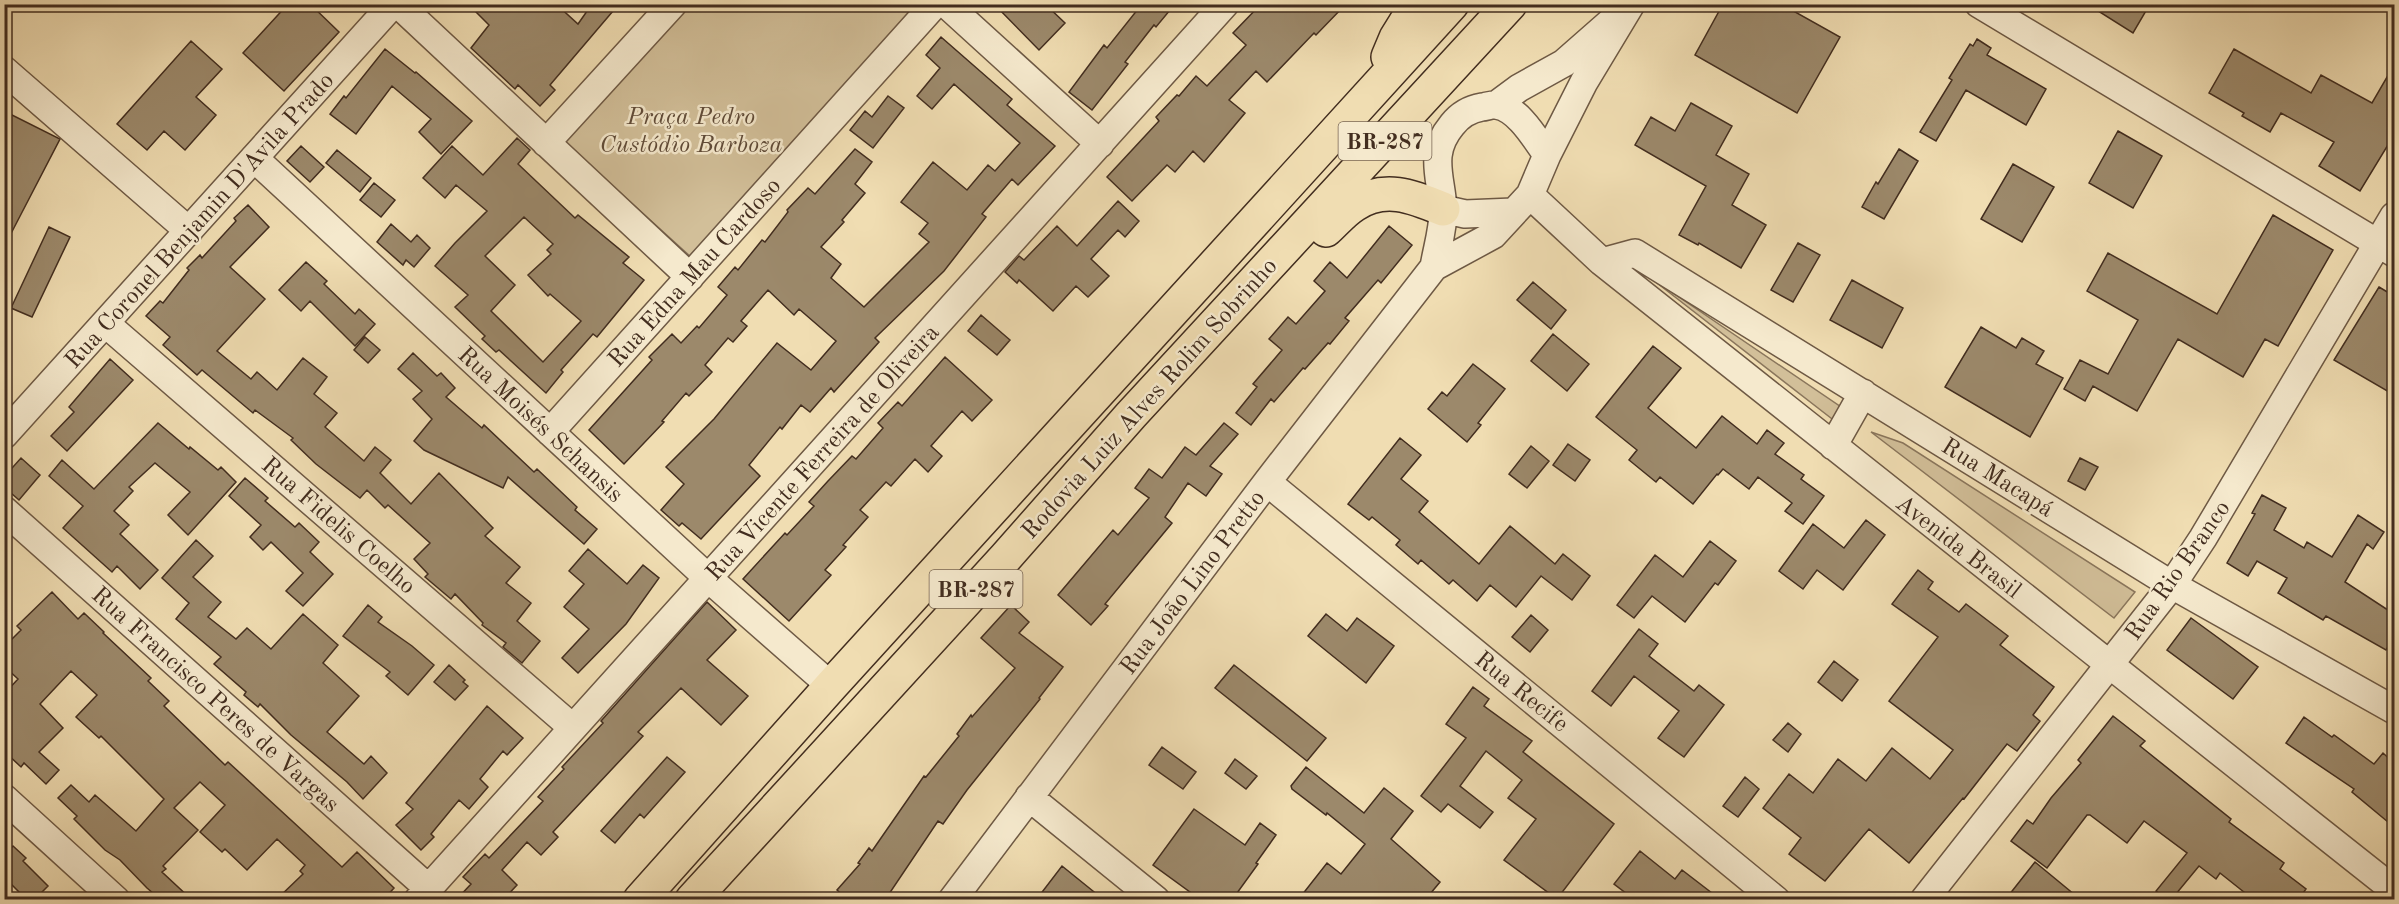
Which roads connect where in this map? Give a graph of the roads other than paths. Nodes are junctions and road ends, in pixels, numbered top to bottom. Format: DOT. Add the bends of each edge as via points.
graph roads {
  1 [pos="393,4"];
  2 [pos="398,4"];
  3 [pos="673,4"];
  4 [pos="935,4"];
  5 [pos="946,4"];
  6 [pos="1225,4"];
  7 [pos="1417,4"];
  8 [pos="1452,4"];
  9 [pos="1510,4"];
  10 [pos="1630,4"];
  11 [pos="1979,4"];
  12 [pos="4,70"];
  13 [pos="1372,91"];
  14 [pos="1496,105"];
  15 [pos="546,143"];
  16 [pos="1100,144"];
  17 [pos="1547,155"];
  18 [pos="254,158"];
  19 [pos="1522,203"];
  20 [pos="1443,209"];
  21 [pos="2394,216"];
  22 [pos="189,231"];
  23 [pos="2386,248"];
  24 [pos="1602,262"];
  25 [pos="1434,267"];
  26 [pos="690,277"];
  27 [pos="1258,278"];
  28 [pos="105,323"];
  29 [pos="1863,393"];
  30 [pos="550,432"];
  31 [pos="4,435"];
  32 [pos="1833,446"];
  33 [pos="1268,482"];
  34 [pos="4,510"];
  35 [pos="708,578"];
  36 [pos="2172,585"];
  37 [pos="2109,665"];
  38 [pos="831,686"];
  39 [pos="2394,710"];
  40 [pos="573,728"];
  41 [pos="1029,797"];
  42 [pos="4,798"];
  43 [pos="2394,890"];
  44 [pos="423,894"];
  45 [pos="116,900"];
  46 [pos="640,900"];
  47 [pos="692,900"];
  48 [pos="952,900"];
  49 [pos="1156,900"];
  50 [pos="1776,900"];
  51 [pos="1924,900"];
  1 -- 18 [label="street, Rua Coronel Benjamin D'Avila Prado"];
  2 -- 15 [label="street"];
  3 -- 15 [label="street"];
  4 -- 26 [label="street, Rua Edna Mau Cardoso"];
  5 -- 16 [label="street"];
  6 -- 16 [label="street, Rua Vicente Ferreira de Oliveira"];
  7 -- 13 [label="highway, BR-287" via="1396,38"];
  8 -- 13 [label="highway, Rodovia Luiz Alves Rolim Sobrinho / BR-287"];
  9 -- 27 [label="highway, Rodovia Luiz Alves Rolim Sobrinho / BR-287"];
  10 -- 14 [label="street, Rua João Lino Pretto" via="1564,63"];
  10 -- 17 [label="street, Rua João Lino Pretto"];
  11 -- 23 [label="street"];
  12 -- 22 [label="street"];
  13 -- 38 [label="highway, Rodovia Luiz Alves Rolim Sobrinho / BR-287"];
  14 -- 17 [label="street" via="1525,123"];
  14 -- 20 [label="street" via="1474,108 1457,119 1443,136 1437,153"];
  15 -- 26 [label="street"];
  16 -- 35 [label="street, Rua Vicente Ferreira de Oliveira"];
  17 -- 19 [label="street, Rua João Lino Pretto"];
  18 -- 22 [label="street, Rua Coronel Benjamin D'Avila Prado"];
  18 -- 30 [label="street, Rua Moisés Schansis"];
  19 -- 20 [label="street" via="1465,213"];
  19 -- 24 [label="street, Avenida Brasil"];
  19 -- 25 [label="street, Rua João Lino Pretto" via="1493,235"];
  20 -- 25 [label="street, Rua João Lino Pretto"];
  20 -- 27 [label="highway" via="1396,193 1372,195"];
  21 -- 23 [label="street, Rua Rio Branco"];
  22 -- 28 [label="street, Rua Coronel Benjamin D'Avila Prado"];
  23 -- 36 [label="street, Rua Rio Branco"];
  24 -- 29 [label="street, Rua Macapá" via="1635,253"];
  24 -- 32 [label="street, Avenida Brasil"];
  25 -- 33 [label="street, Rua João Lino Pretto"];
  26 -- 30 [label="street, Rua Edna Mau Cardoso"];
  27 -- 47 [label="highway, Rodovia Luiz Alves Rolim Sobrinho / BR-287"];
  28 -- 31 [label="street, Rua Coronel Benjamin D'Avila Prado"];
  28 -- 40 [label="street, Rua Fidelis Coelho"];
  29 -- 32 [label="street"];
  29 -- 36 [label="street, Rua Macapá"];
  30 -- 35 [label="street, Rua Moisés Schansis"];
  32 -- 37 [label="street, Avenida Brasil"];
  33 -- 41 [label="street, Rua João Lino Pretto"];
  33 -- 50 [label="street, Rua Recife"];
  34 -- 44 [label="street, Rua Francisco Peres de Vargas"];
  35 -- 38 [label="street, Rua Moisés Schansis"];
  35 -- 40 [label="street, Rua Vicente Ferreira de Oliveira"];
  36 -- 37 [label="street, Rua Rio Branco"];
  36 -- 39 [label="street, Rua Macapá"];
  37 -- 43 [label="street, Avenida Brasil"];
  37 -- 51 [label="street, Rua Rio Branco"];
  38 -- 46 [label="highway, Rodovia Luiz Alves Rolim Sobrinho / BR-287"];
  40 -- 44 [label="street, Rua Vicente Ferreira de Oliveira"];
  41 -- 48 [label="street, Rua João Lino Pretto"];
  41 -- 49 [label="street"];
  42 -- 45 [label="street"];
}
